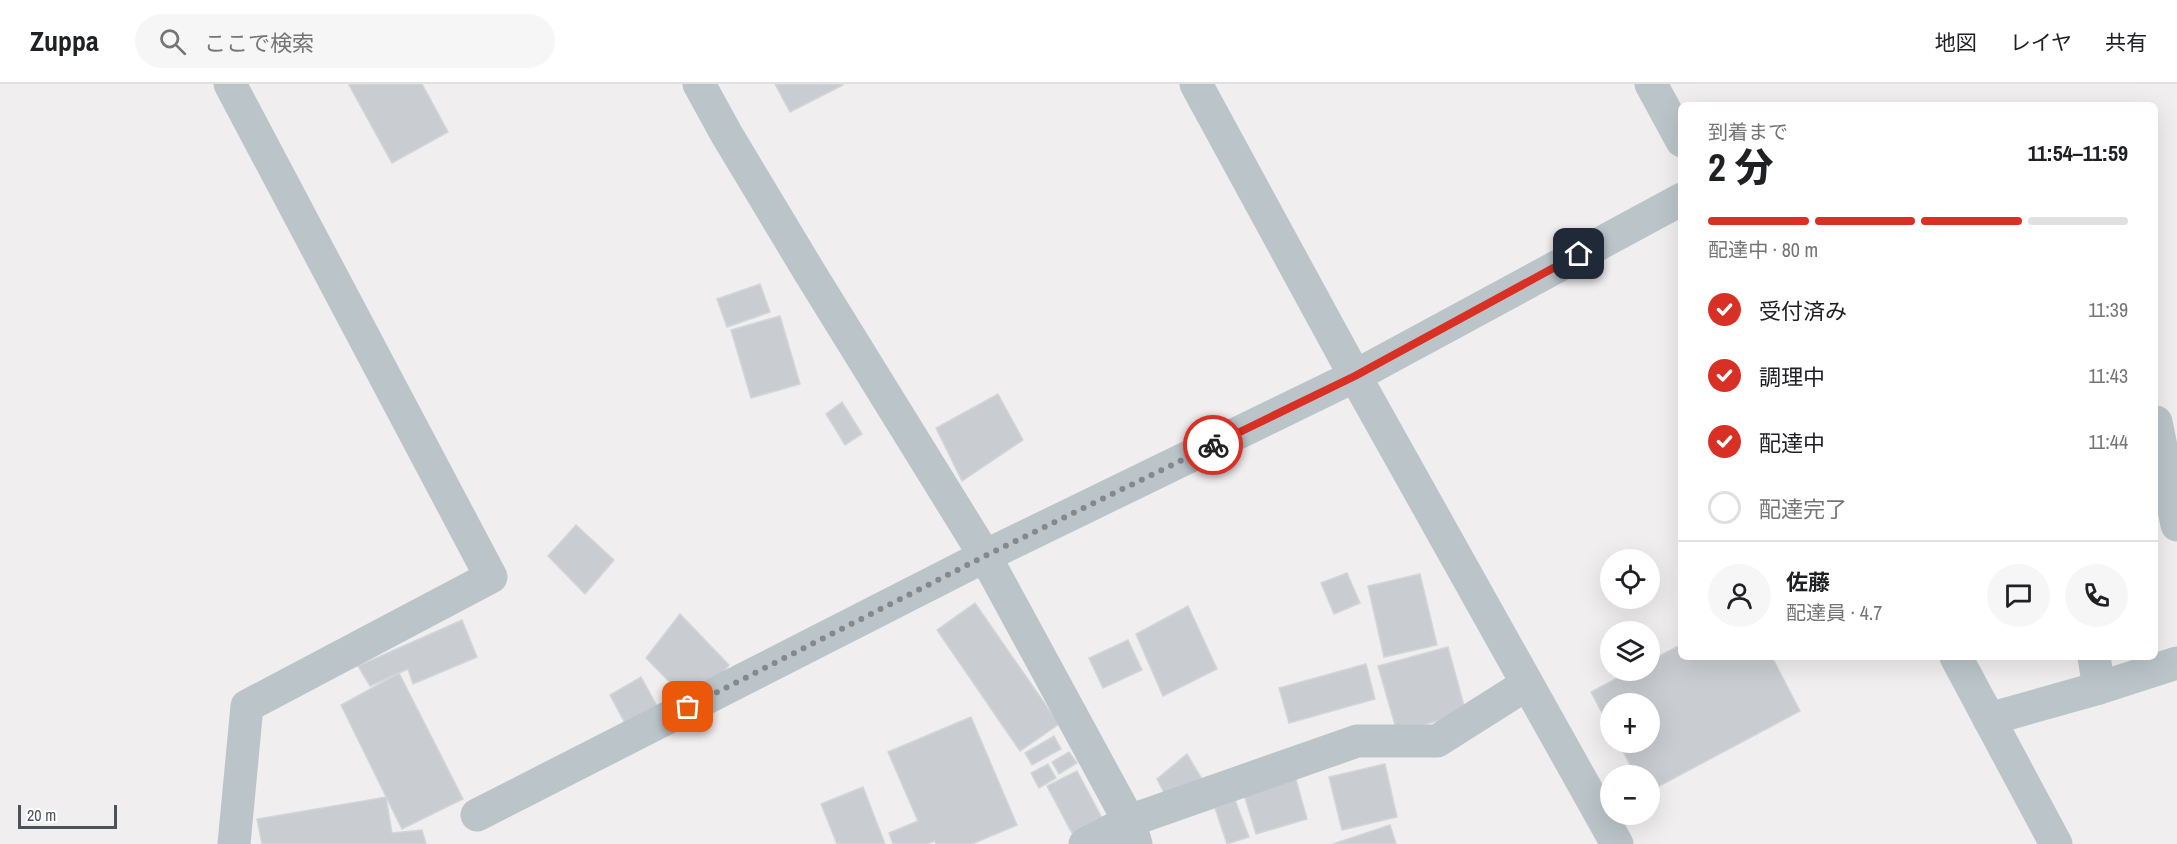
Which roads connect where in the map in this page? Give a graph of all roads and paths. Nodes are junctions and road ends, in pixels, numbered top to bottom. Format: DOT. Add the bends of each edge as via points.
graph roads {
  1 [pos="230,84"];
  2 [pos="699,84"];
  3 [pos="1196,84"];
  4 [pos="1651,84"];
  5 [pos="1678,134"];
  6 [pos="1678,201"];
  7 [pos="1355,376"];
  8 [pos="2158,432"];
  9 [pos="2177,525"];
  10 [pos="985,556"];
  11 [pos="1958,660"];
  12 [pos="2177,663"];
  13 [pos="2097,673"];
  14 [pos="1527,684"];
  15 [pos="1989,719"];
  16 [pos="477,815"];
  17 [pos="1133,833"];
  18 [pos="234,844"];
  19 [pos="1086,844"];
  20 [pos="1617,844"];
  21 [pos="2056,844"];
  1 -- 18 [label="street" via="491,577 248,706"];
  2 -- 10 [label="street" via="810,273"];
  3 -- 7 [label="street"];
  4 -- 5 [label="street"];
  6 -- 7 [label="street"];
  7 -- 10 [label="street"];
  7 -- 14 [label="street"];
  8 -- 9 [label="street"];
  10 -- 16 [label="street"];
  10 -- 17 [label="street"];
  11 -- 15 [label="street"];
  12 -- 13 [label="street"];
  13 -- 15 [label="street"];
  14 -- 17 [label="street" via="1437,741 1357,741"];
  14 -- 20 [label="street"];
  15 -- 21 [label="street"];
  17 -- 19 [label="street"];
}
